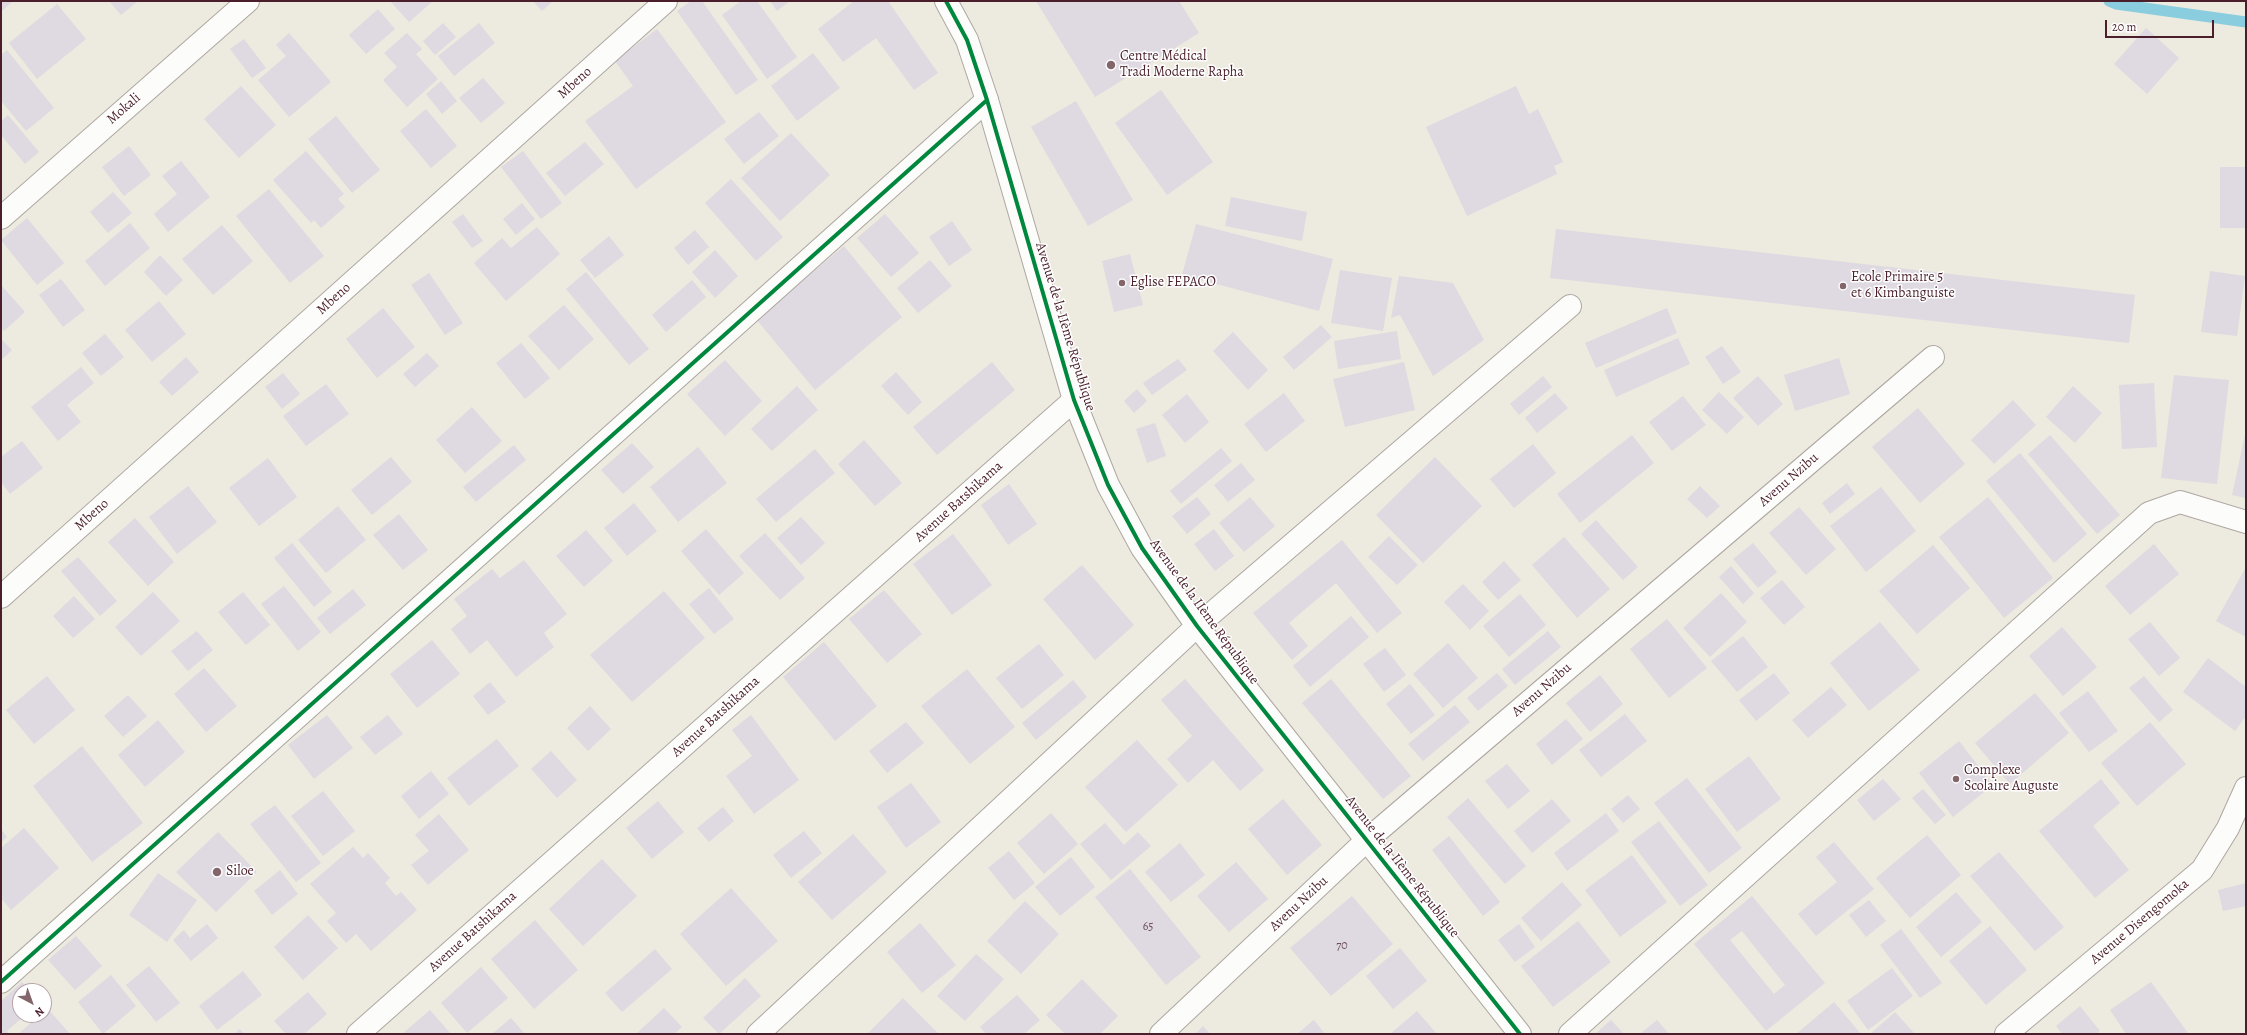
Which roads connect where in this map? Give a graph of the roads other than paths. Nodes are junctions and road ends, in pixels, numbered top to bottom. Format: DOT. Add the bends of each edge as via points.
graph roads {
  1 [pos="248,1"];
  2 [pos="666,1"];
  3 [pos="946,1"];
  4 [pos="987,100"];
  5 [pos="1,218"];
  6 [pos="1570,306"];
  7 [pos="1933,357"];
  8 [pos="1074,400"];
  9 [pos="2246,522"];
  10 [pos="1,598"];
  11 [pos="1197,626"];
  12 [pos="2246,788"];
  13 [pos="1367,840"];
  14 [pos="1,982"];
  15 [pos="358,1034"];
  16 [pos="758,1034"];
  17 [pos="1161,1034"];
  18 [pos="1520,1034"];
  19 [pos="1570,1034"];
  20 [pos="2006,1034"];
  1 -- 5 [label="street, Mokali"];
  2 -- 10 [label="street, Mbeno"];
  3 -- 4 [label="street, Avenue de la IIème République" via="967,40"];
  4 -- 8 [label="street, Avenue de la IIème République"];
  4 -- 14 [label="street"];
  6 -- 11 [label="street"];
  7 -- 13 [label="street, Avenu Nzibu"];
  8 -- 11 [label="street, Avenue de la IIème République" via="1108,485 1142,548"];
  8 -- 15 [label="street, Avenue Batshikama"];
  9 -- 19 [label="street" via="2180,502 2149,513"];
  11 -- 13 [label="street, Avenue de la IIème République"];
  11 -- 16 [label="street"];
  12 -- 20 [label="street, Avenue Disengomoka" via="2228,828 2202,870"];
  13 -- 17 [label="street, Avenu Nzibu"];
  13 -- 18 [label="street, Avenue de la IIème République"];
}
